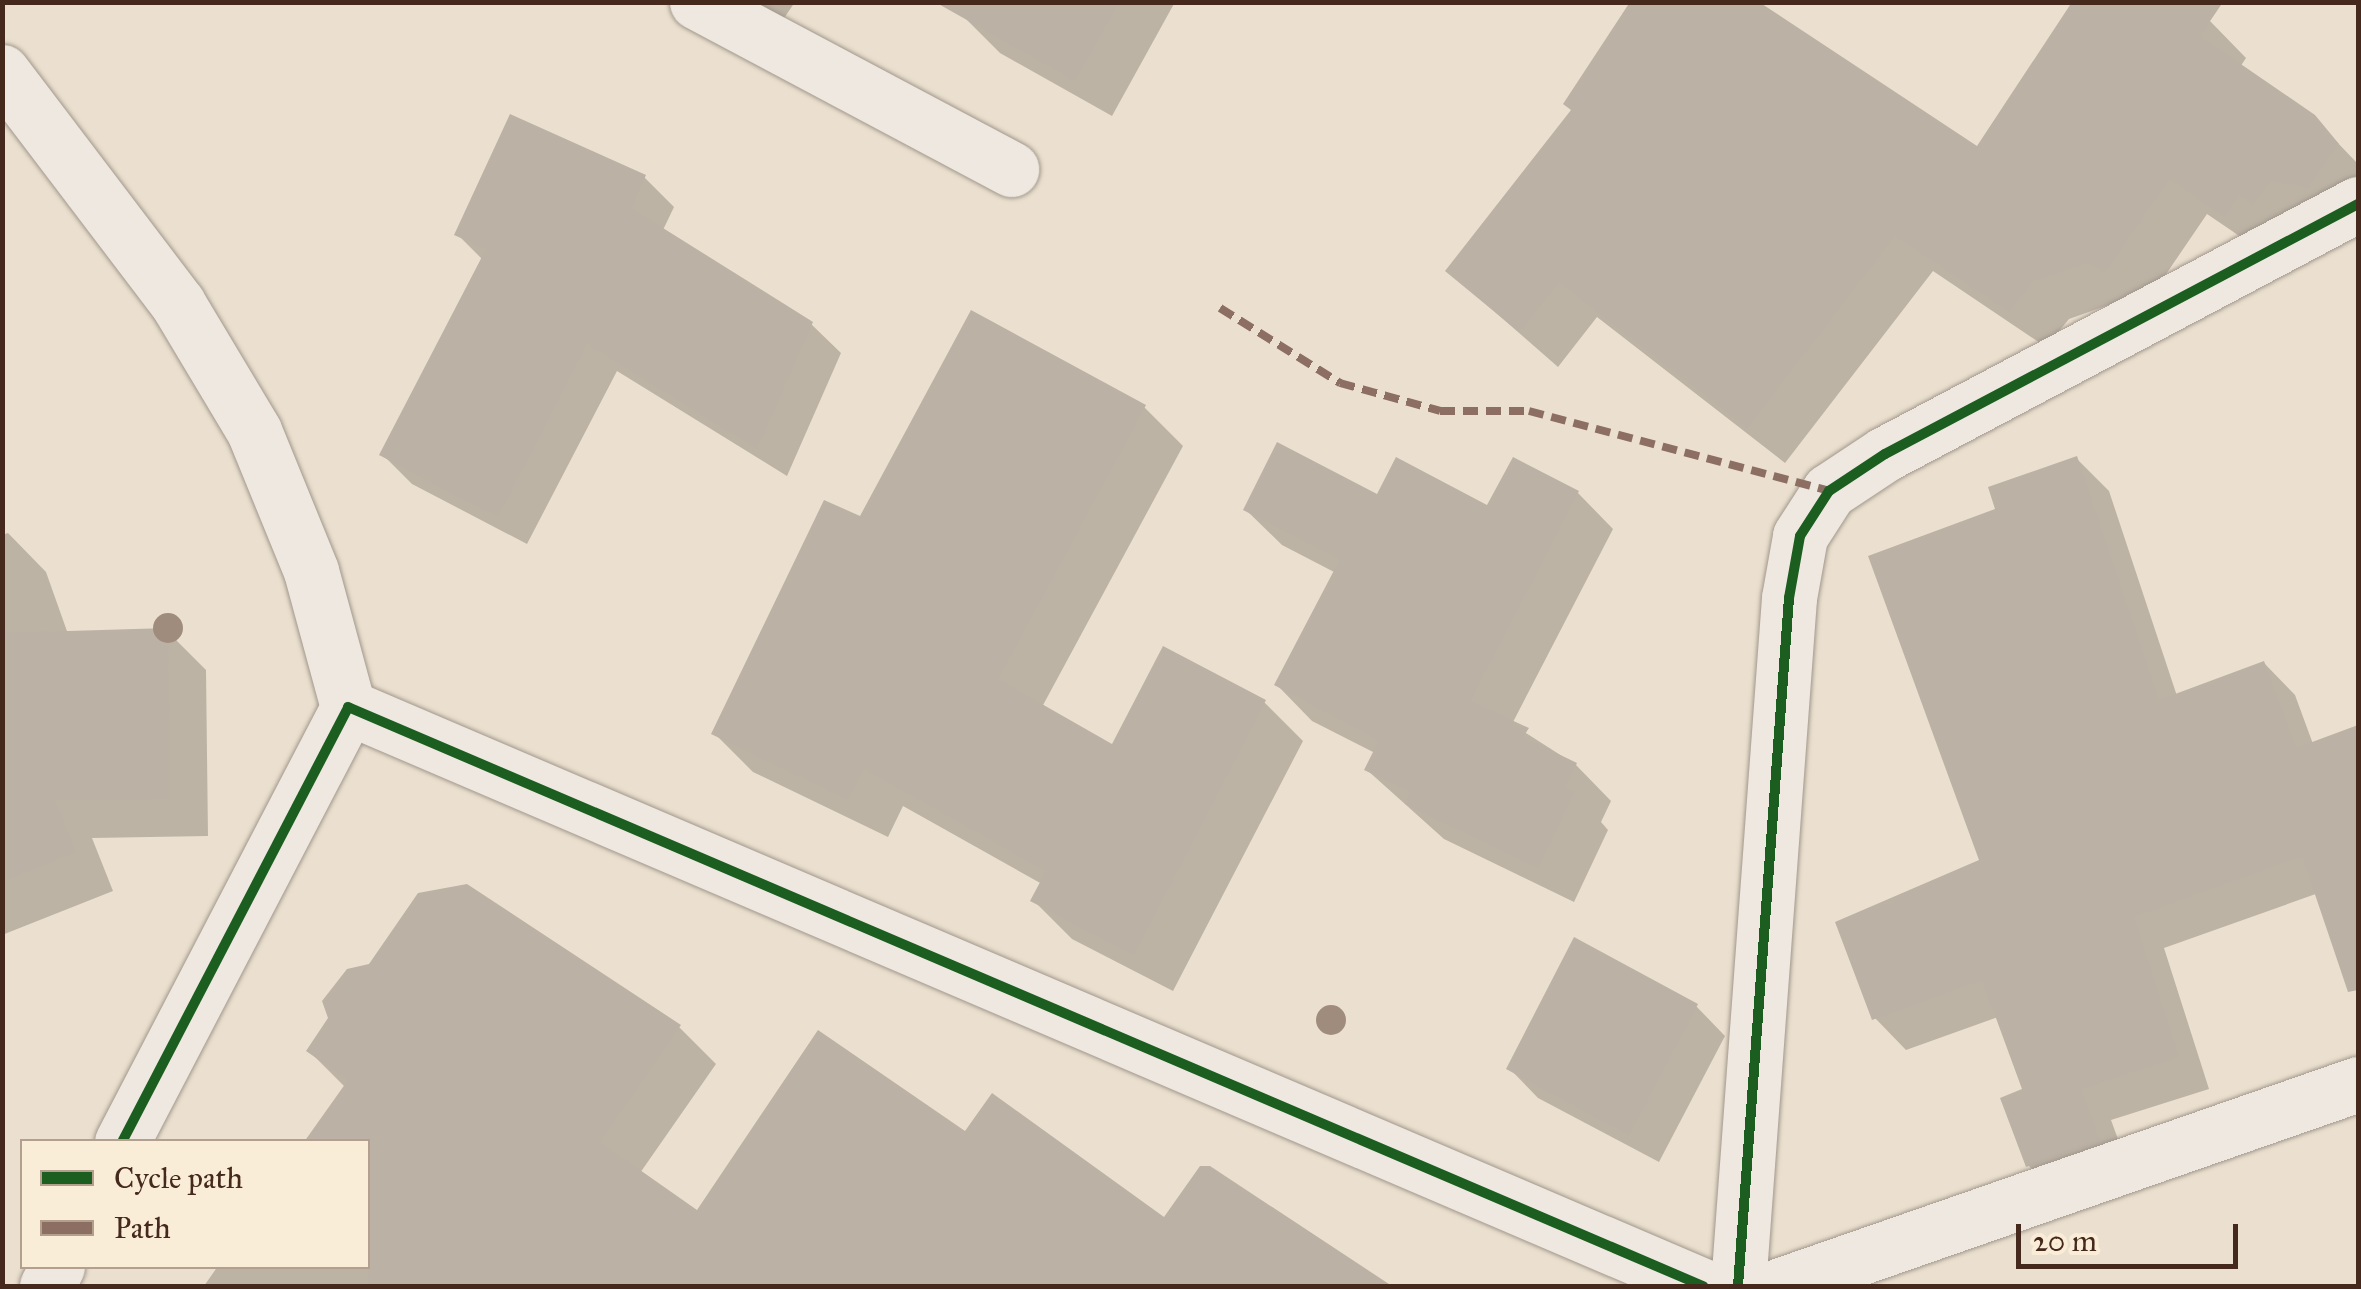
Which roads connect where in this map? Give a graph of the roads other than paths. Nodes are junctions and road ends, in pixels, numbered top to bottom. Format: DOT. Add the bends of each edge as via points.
graph roads {
  1 [pos="697,2"];
  2 [pos="2,72"];
  3 [pos="1011,169"];
  4 [pos="2358,204"];
  5 [pos="348,706"];
  6 [pos="2358,1084"];
  7 [pos="124,1139"];
  8 [pos="1703,1286"];
  9 [pos="1738,1286"];
  10 [pos="1778,1286"];
  1 -- 3 [label="street"];
  2 -- 5 [label="street" via="178,304 254,431 311,571"];
  4 -- 9 [label="street" via="1885,454 1829,491 1800,536 1789,598"];
  5 -- 7 [label="street"];
  5 -- 8 [label="street"];
  6 -- 10 [label="street"];
}
